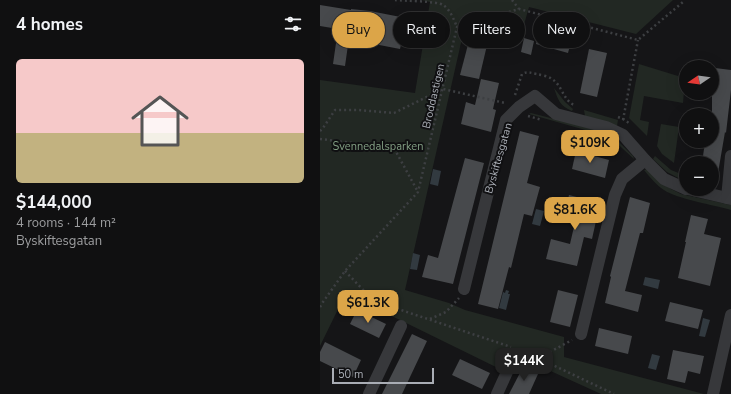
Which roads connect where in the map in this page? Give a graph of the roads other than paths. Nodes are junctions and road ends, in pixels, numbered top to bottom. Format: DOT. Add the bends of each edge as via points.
graph roads {
  1 [pos="731,156"];
  2 [pos="645,160"];
  3 [pos="679,186"];
  4 [pos="719,196"];
  5 [pos="729,198"];
  6 [pos="464,288"];
  7 [pos="731,315"];
  8 [pos="401,326"];
  9 [pos="581,334"];
  10 [pos="513,359"];
  11 [pos="369,394"];
  12 [pos="497,394"];
  13 [pos="713,394"];
  1 -- 5 [label="street"];
  2 -- 3 [label="street, Byskiftesgatan" via="664,179"];
  2 -- 6 [label="street, Byskiftesgatan" via="620,134 606,127 556,114 535,96 519,107 506,120"];
  2 -- 9 [label="street" via="622,179 615,195"];
  4 -- 5 [label="street, Byskiftesgatan"];
  7 -- 13 [label="street"];
  8 -- 11 [label="street"];
  10 -- 12 [label="street"];
}
